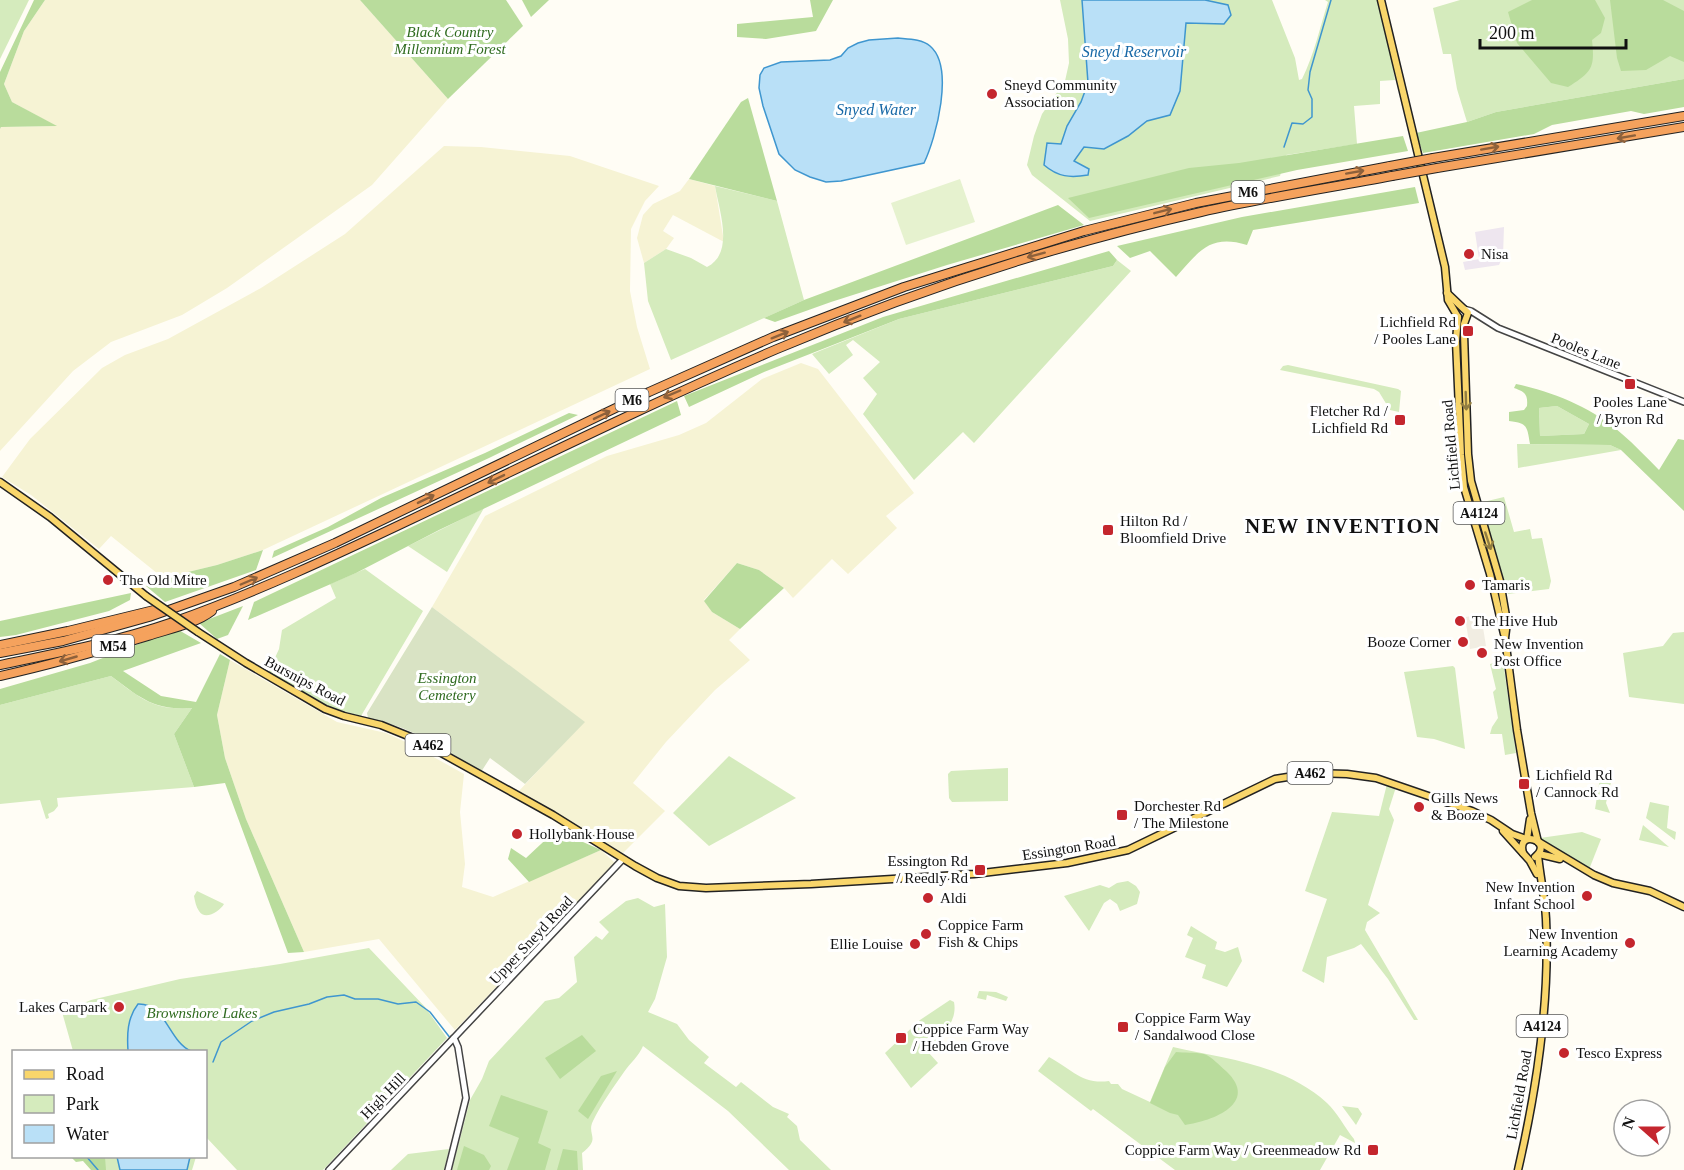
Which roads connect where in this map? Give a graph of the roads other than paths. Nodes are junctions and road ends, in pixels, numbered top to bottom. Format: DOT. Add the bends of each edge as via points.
graph roads {
  1 [pos="1381,0"];
  2 [pos="1684,116"];
  3 [pos="1684,127"];
  4 [pos="1447,293"];
  5 [pos="1464,309"];
  6 [pos="1457,316"];
  7 [pos="1466,317"];
  8 [pos="1480,318"];
  9 [pos="1684,402"];
  10 [pos="0,482"];
  11 [pos="195,602"];
  12 [pos="221,604"];
  13 [pos="1505,638"];
  14 [pos="0,645"];
  15 [pos="0,653"];
  16 [pos="40,657"];
  17 [pos="0,666"];
  18 [pos="0,674"];
  19 [pos="1531,813"];
  20 [pos="1499,826"];
  21 [pos="1527,839"];
  22 [pos="1539,842"];
  23 [pos="1538,854"];
  24 [pos="1525,855"];
  25 [pos="623,859"];
  26 [pos="1570,862"];
  27 [pos="1540,881"];
  28 [pos="1684,907"];
  29 [pos="454,1038"];
  30 [pos="328,1170"];
  31 [pos="448,1170"];
  32 [pos="1518,1170"];
  1 -- 4 [label="main road, Lichfield Road / A4124" via="1445,267"];
  11 -- 2 [label="highway, M6, one-way, bridge" via="335,543 773,337 904,287 1084,231 1255,190"];
  3 -- 12 [label="highway, M6, one-way, bridge" via="1244,203 1030,256 907,297 781,347"];
  4 -- 5 [label="main road, A4124"];
  4 -- 6 [label="main road, Lichfield Road / A4124"];
  5 -- 6 [label="main road" via="1458,310"];
  5 -- 7 [label="main road, A4124"];
  5 -- 8 [label="street, Pooles Lane"];
  6 -- 7 [label="main road"];
  6 -- 13 [label="main road, Lichfield Road / A4124" via="1464,487"];
  7 -- 8 [label="street, Pooles Lane"];
  7 -- 13 [label="main road, Lichfield Road / A4124, one-way" via="1471,482 1500,581 1507,622"];
  8 -- 9 [label="street, Pooles Lane"];
  10 -- 25 [label="main road, Bursnips Road / A462, bridge" via="119,576 232,655 325,709 381,724 418,740"];
  11 -- 14 [label="highway, M54"];
  11 -- 15 [label="highway, M6" via="94,633"];
  12 -- 16 [label="highway, M6" via="169,623"];
  12 -- 18 [label="highway, M54, one-way" via="206,615 174,627 81,656"];
  13 -- 19 [label="main road, Lichfield Road / A4124"];
  16 -- 17 [label="highway, M6"];
  16 -- 18 [label="highway"];
  19 -- 21 [label="main road, Lichfield Road / A4124"];
  19 -- 22 [label="main road, Lichfield Road / A4124"];
  20 -- 21 [label="main road, Essington Road / A462"];
  20 -- 24 [label="main road, Essington Road / A462"];
  20 -- 25 [label="main road, Essington Road / A462" via="1472,811 1376,778 1312,773 1275,779 1128,850 1059,864 950,875 706,888 674,885"];
  21 -- 22 [label="main road"];
  21 -- 24 [label="main road" via="1521,846"];
  22 -- 23 [label="main road"];
  22 -- 26 [label="main road"];
  23 -- 24 [label="main road"];
  23 -- 26 [label="main road"];
  23 -- 27 [label="main road, Lichfield Road / A4124"];
  24 -- 27 [label="main road, Lichfield Road / A4124"];
  25 -- 29 [label="street, Upper Sneyd Road"];
  26 -- 28 [label="main road" via="1607,880 1650,891"];
  27 -- 32 [label="main road, Lichfield Road / A4124" via="1546,917 1547,980 1532,1100"];
  29 -- 30 [label="street, High Hill"];
  29 -- 31 [label="street" via="466,1098"];
}
